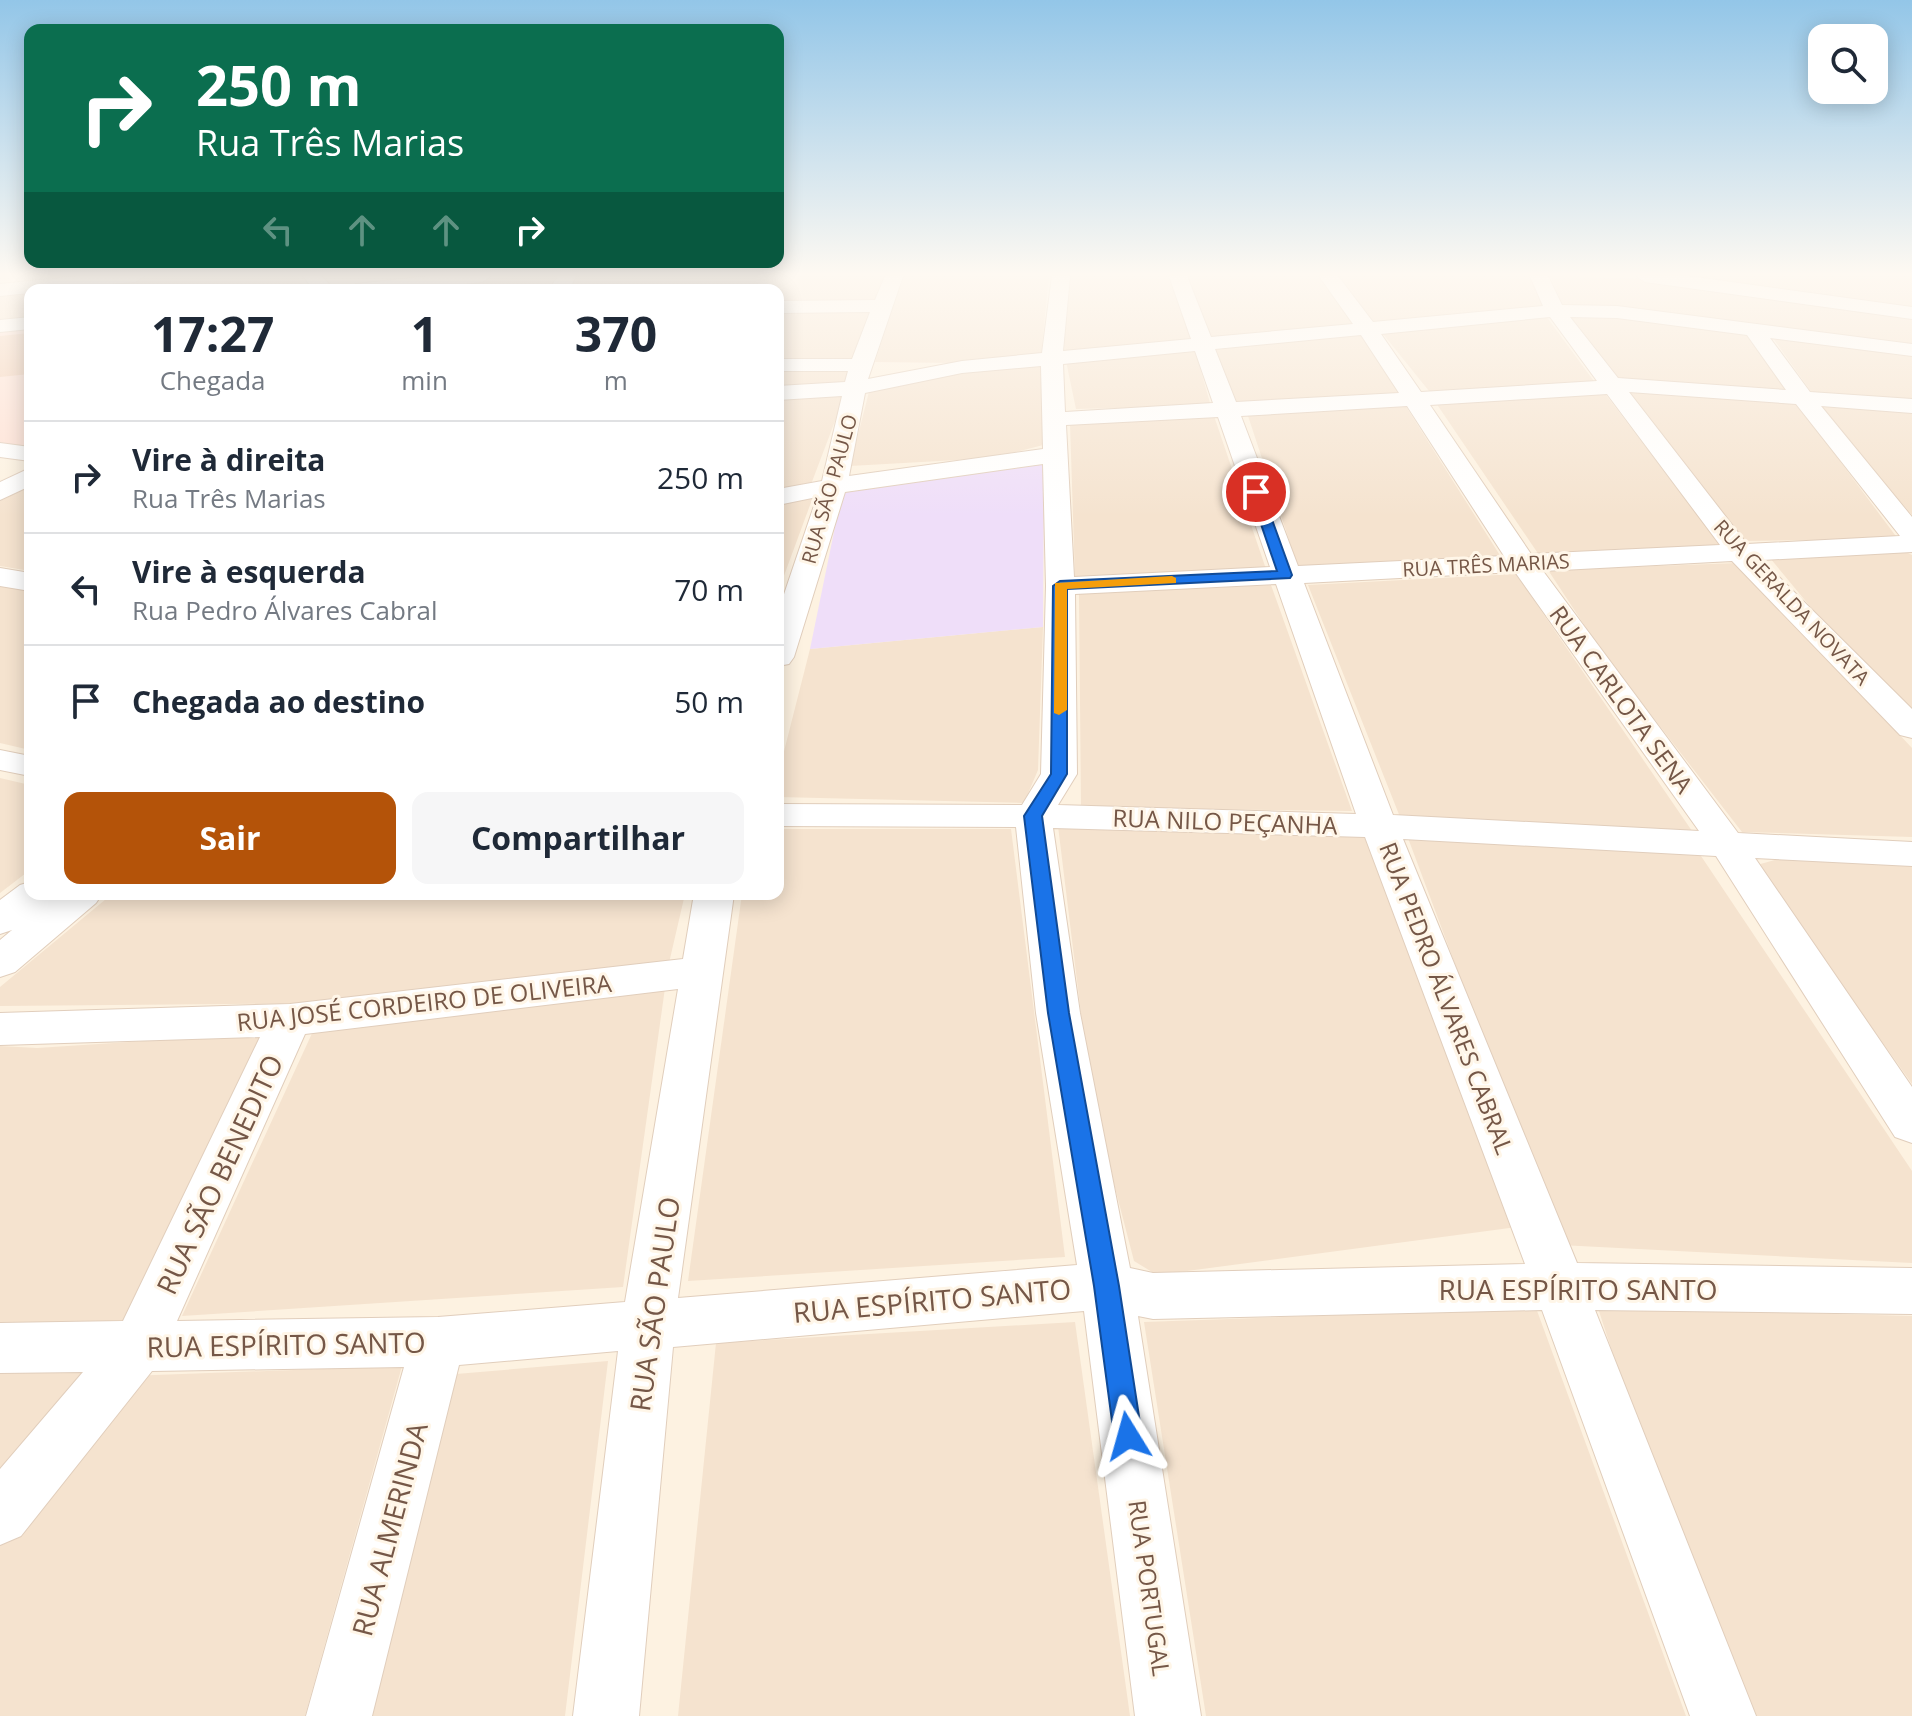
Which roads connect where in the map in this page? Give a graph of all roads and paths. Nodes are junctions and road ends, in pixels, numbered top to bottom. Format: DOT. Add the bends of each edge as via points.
graph roads {
  1 [pos="866,356"];
  2 [pos="1086,356"];
  3 [pos="1209,356"];
  4 [pos="1386,356"];
  5 [pos="1588,356"];
  6 [pos="1772,356"];
  7 [pos="1052,359"];
  8 [pos="784,366"];
  9 [pos="858,377"];
  10 [pos="1609,384"];
  11 [pos="784,392"];
  12 [pos="1415,400"];
  13 [pos="1804,400"];
  14 [pos="1912,406"];
  15 [pos="1227,409"];
  16 [pos="1056,437"];
  17 [pos="0,450"];
  18 [pos="24,453"];
  19 [pos="24,479"];
  20 [pos="834,486"];
  21 [pos="0,492"];
  22 [pos="784,496"];
  23 [pos="1912,534"];
  24 [pos="1912,544"];
  25 [pos="1739,552"];
  26 [pos="1524,564"];
  27 [pos="1285,575"];
  28 [pos="0,577"];
  29 [pos="24,581"];
  30 [pos="1060,586"];
  31 [pos="784,639"];
  32 [pos="1912,728"];
  33 [pos="0,760"];
  34 [pos="24,765"];
  35 [pos="784,815"];
  36 [pos="1033,816"];
  37 [pos="1379,826"];
  38 [pos="1727,844"];
  39 [pos="1912,854"];
  40 [pos="26,900"];
  41 [pos="75,900"];
  42 [pos="713,900"];
  43 [pos="0,920"];
  44 [pos="0,962"];
  45 [pos="703,971"];
  46 [pos="290,1020"];
  47 [pos="0,1029"];
  48 [pos="1912,1124"];
  49 [pos="1107,1286"];
  50 [pos="1560,1286"];
  51 [pos="1912,1291"];
  52 [pos="648,1324"];
  53 [pos="438,1342"];
  54 [pos="139,1346"];
  55 [pos="0,1348"];
  56 [pos="0,1515"];
  57 [pos="339,1716"];
  58 [pos="606,1716"];
  59 [pos="1168,1716"];
  60 [pos="1723,1716"];
  1 -- 9 [label="street, RUA SÃO PAULO"];
  2 -- 7 [label="street"];
  3 -- 15 [label="street, RUA PEDRO ÁLVARES CABRAL"];
  4 -- 12 [label="street, RUA CARLOTA SENA"];
  5 -- 10 [label="street, RUA GERALDA NOVATA"];
  6 -- 13 [label="street"];
  7 -- 9 [label="street"];
  7 -- 16 [label="street"];
  8 -- 9 [label="street"];
  9 -- 11 [label="street"];
  9 -- 20 [label="street, RUA SÃO PAULO"];
  10 -- 12 [label="street" via="1599,389"];
  10 -- 13 [label="street"];
  10 -- 25 [label="street, RUA GERALDA NOVATA"];
  12 -- 15 [label="street"];
  12 -- 26 [label="street, RUA CARLOTA SENA"];
  13 -- 14 [label="street"];
  13 -- 23 [label="street"];
  15 -- 16 [label="street"];
  15 -- 27 [label="street, RUA PEDRO ÁLVARES CABRAL"];
  16 -- 20 [label="street"];
  16 -- 30 [label="street"];
  17 -- 18 [label="street"];
  19 -- 21 [label="street"];
  20 -- 22 [label="street"];
  20 -- 31 [label="street, RUA SÃO PAULO"];
  24 -- 25 [label="street, RUA TRÊS MARIAS"];
  25 -- 26 [label="street, RUA TRÊS MARIAS"];
  25 -- 32 [label="street, RUA GERALDA NOVATA"];
  26 -- 27 [label="street, RUA TRÊS MARIAS"];
  26 -- 38 [label="street, RUA CARLOTA SENA"];
  27 -- 30 [label="street, RUA TRÊS MARIAS"];
  27 -- 37 [label="street, RUA PEDRO ÁLVARES CABRAL"];
  28 -- 29 [label="street"];
  30 -- 36 [label="street" via="1059,774"];
  33 -- 34 [label="street"];
  35 -- 36 [label="street, RUA NILO PEÇANHA"];
  36 -- 37 [label="street, RUA NILO PEÇANHA"];
  36 -- 49 [label="street, RUA PORTUGAL" via="1058,1013"];
  37 -- 38 [label="street, RUA NILO PEÇANHA"];
  37 -- 50 [label="street, RUA PEDRO ÁLVARES CABRAL"];
  38 -- 39 [label="street, RUA NILO PEÇANHA"];
  38 -- 48 [label="street, RUA CARLOTA SENA"];
  40 -- 43 [label="street"];
  41 -- 44 [label="street"];
  42 -- 45 [label="street, RUA SÃO PAULO"];
  45 -- 46 [label="street, RUA JOSÉ CORDEIRO DE OLIVEIRA"];
  45 -- 52 [label="street, RUA SÃO PAULO"];
  46 -- 47 [label="street, RUA JOSÉ CORDEIRO DE OLIVEIRA"];
  46 -- 54 [label="street, RUA SÃO BENEDITO"];
  49 -- 50 [label="street, RUA ESPÍRITO SANTO" via="1153,1296"];
  49 -- 52 [label="street, RUA ESPÍRITO SANTO"];
  49 -- 59 [label="street, RUA PORTUGAL"];
  50 -- 51 [label="street, RUA ESPÍRITO SANTO"];
  50 -- 60 [label="street, RUA PEDRO ÁLVARES CABRAL"];
  52 -- 53 [label="street, RUA ESPÍRITO SANTO"];
  52 -- 58 [label="street, RUA SÃO PAULO"];
  53 -- 54 [label="street, RUA ESPÍRITO SANTO"];
  53 -- 57 [label="street, RUA ALMERINDA"];
  54 -- 55 [label="street, RUA ESPÍRITO SANTO"];
  54 -- 56 [label="street, RUA SÃO BENEDITO"];
}
